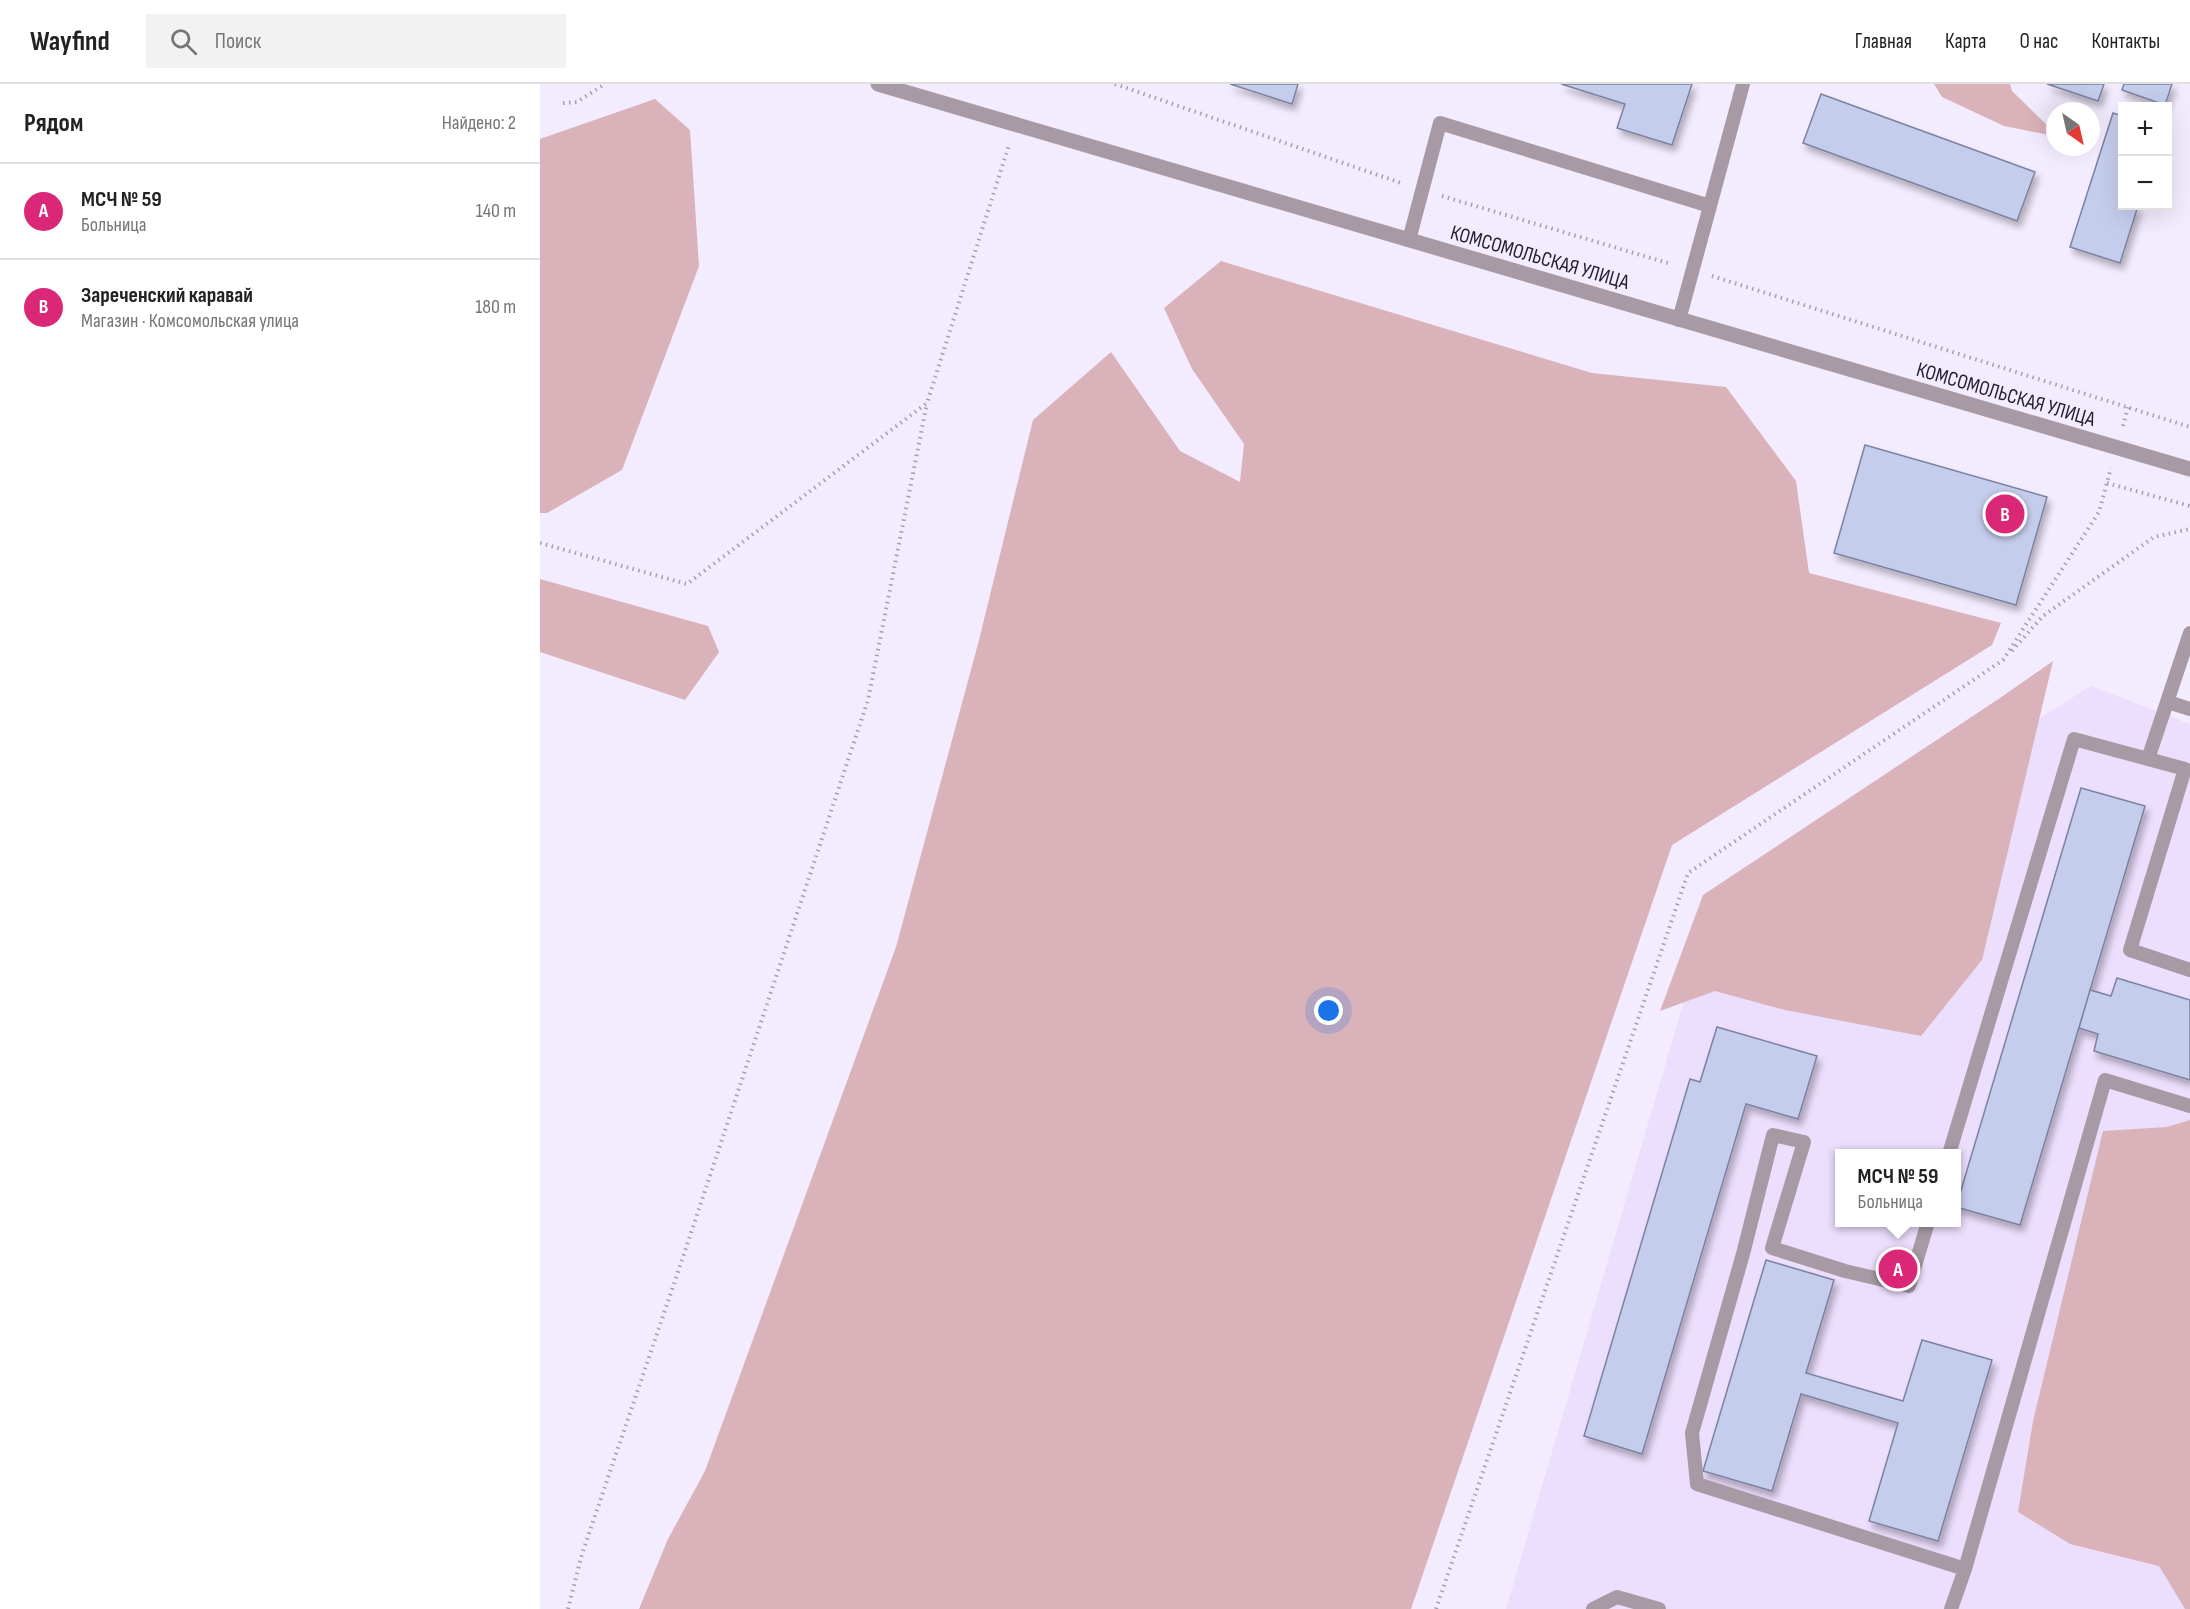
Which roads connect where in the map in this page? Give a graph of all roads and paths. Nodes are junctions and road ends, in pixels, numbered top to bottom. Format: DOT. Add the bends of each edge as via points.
graph roads {
  1 [pos="604,84"];
  2 [pos="878,84"];
  3 [pos="1115,84"];
  4 [pos="1743,84"];
  5 [pos="563,103"];
  6 [pos="1016,125"];
  7 [pos="1422,190"];
  8 [pos="1710,206"];
  9 [pos="1409,240"];
  10 [pos="1693,270"];
  11 [pos="1679,320"];
  12 [pos="927,403"];
  13 [pos="2128,407"];
  14 [pos="2190,427"];
  15 [pos="2116,448"];
  16 [pos="2190,469"];
  17 [pos="2106,483"];
  18 [pos="2190,506"];
  19 [pos="2190,529"];
  20 [pos="540,543"];
  21 [pos="2190,633"];
  22 [pos="2004,660"];
  23 [pos="2168,702"];
  24 [pos="2190,709"];
  25 [pos="2148,759"];
  26 [pos="2190,970"];
  27 [pos="2190,1106"];
  28 [pos="1951,1149"];
  29 [pos="1927,1227"];
  30 [pos="1965,1569"];
  31 [pos="568,1609"];
  32 [pos="1436,1609"];
  33 [pos="1593,1609"];
  34 [pos="1659,1609"];
  35 [pos="1951,1609"];
  1 -- 5 [label="path" via="577,102"];
  2 -- 6 [label="street, КОМСОМОЛЬСКАЯ УЛИЦА"];
  3 -- 7 [label="path"];
  4 -- 8 [label="lane"];
  6 -- 9 [label="street, КОМСОМОЛЬСКАЯ УЛИЦА"];
  6 -- 12 [label="path"];
  7 -- 8 [label="lane" via="1440,123"];
  7 -- 9 [label="lane"];
  7 -- 10 [label="path"];
  8 -- 10 [label="lane"];
  9 -- 11 [label="street, КОМСОМОЛЬСКАЯ УЛИЦА"];
  10 -- 11 [label="lane"];
  10 -- 13 [label="path"];
  11 -- 15 [label="street, КОМСОМОЛЬСКАЯ УЛИЦА"];
  12 -- 20 [label="path" via="687,584"];
  12 -- 31 [label="path" via="868,700 582,1554"];
  13 -- 14 [label="path"];
  13 -- 15 [label="path"];
  15 -- 16 [label="street, КОМСОМОЛЬСКАЯ УЛИЦА"];
  15 -- 17 [label="path"];
  17 -- 18 [label="path"];
  17 -- 22 [label="path" via="2099,512"];
  19 -- 22 [label="path" via="2154,537 2043,616"];
  21 -- 23 [label="lane"];
  22 -- 32 [label="path" via="1688,873"];
  23 -- 24 [label="lane"];
  23 -- 25 [label="lane"];
  25 -- 26 [label="lane" via="2185,769 2130,950"];
  25 -- 28 [label="lane" via="2074,739"];
  27 -- 30 [label="lane" via="2105,1080"];
  29 -- 30 [label="lane" via="1909,1286 1772,1248 1804,1142 1773,1135 1692,1433 1697,1484"];
  30 -- 35 [label="lane"];
  33 -- 34 [label="lane" via="1617,1597"];
}
